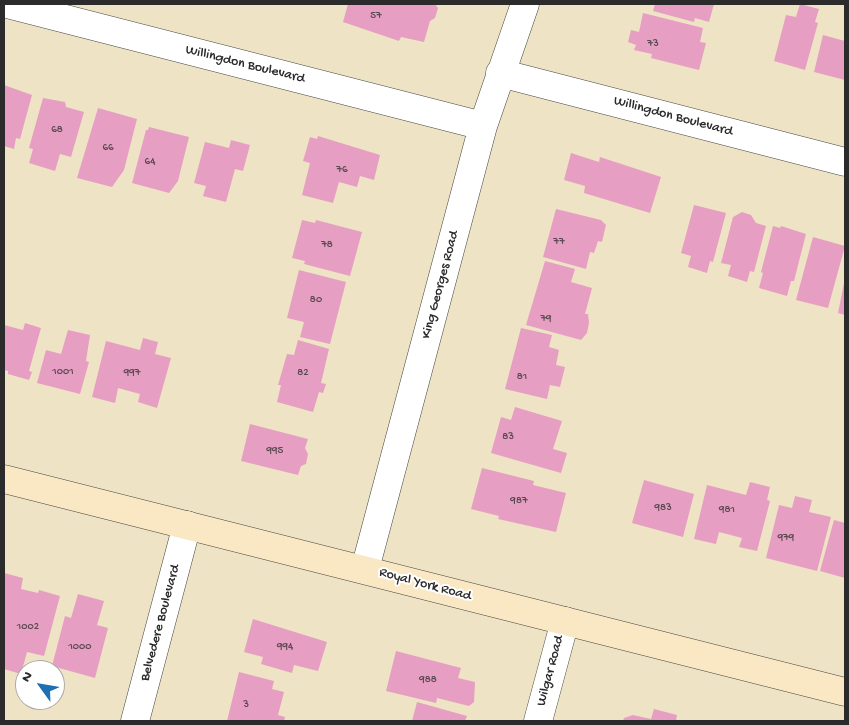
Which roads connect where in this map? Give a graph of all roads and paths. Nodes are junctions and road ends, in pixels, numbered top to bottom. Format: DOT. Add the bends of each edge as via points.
graph roads {
  1 [pos="7,4"];
  2 [pos="525,4"];
  3 [pos="500,73"];
  4 [pos="482,126"];
  5 [pos="845,162"];
  6 [pos="4,479"];
  7 [pos="187,525"];
  8 [pos="365,569"];
  9 [pos="565,621"];
  10 [pos="845,692"];
  11 [pos="135,721"];
  12 [pos="538,721"];
  1 -- 4 [label="street, Willingdon Boulevard"];
  2 -- 3 [label="street, King Georges Road"];
  3 -- 4 [label="street, King Georges Road"];
  3 -- 5 [label="street, Willingdon Boulevard"];
  4 -- 8 [label="street, King Georges Road"];
  6 -- 7 [label="main road, Royal York Road"];
  7 -- 8 [label="main road, Royal York Road"];
  7 -- 11 [label="street, Belvedere Boulevard"];
  8 -- 9 [label="main road, Royal York Road"];
  9 -- 10 [label="main road, Royal York Road"];
  9 -- 12 [label="street, Wilgar Road"];
}
